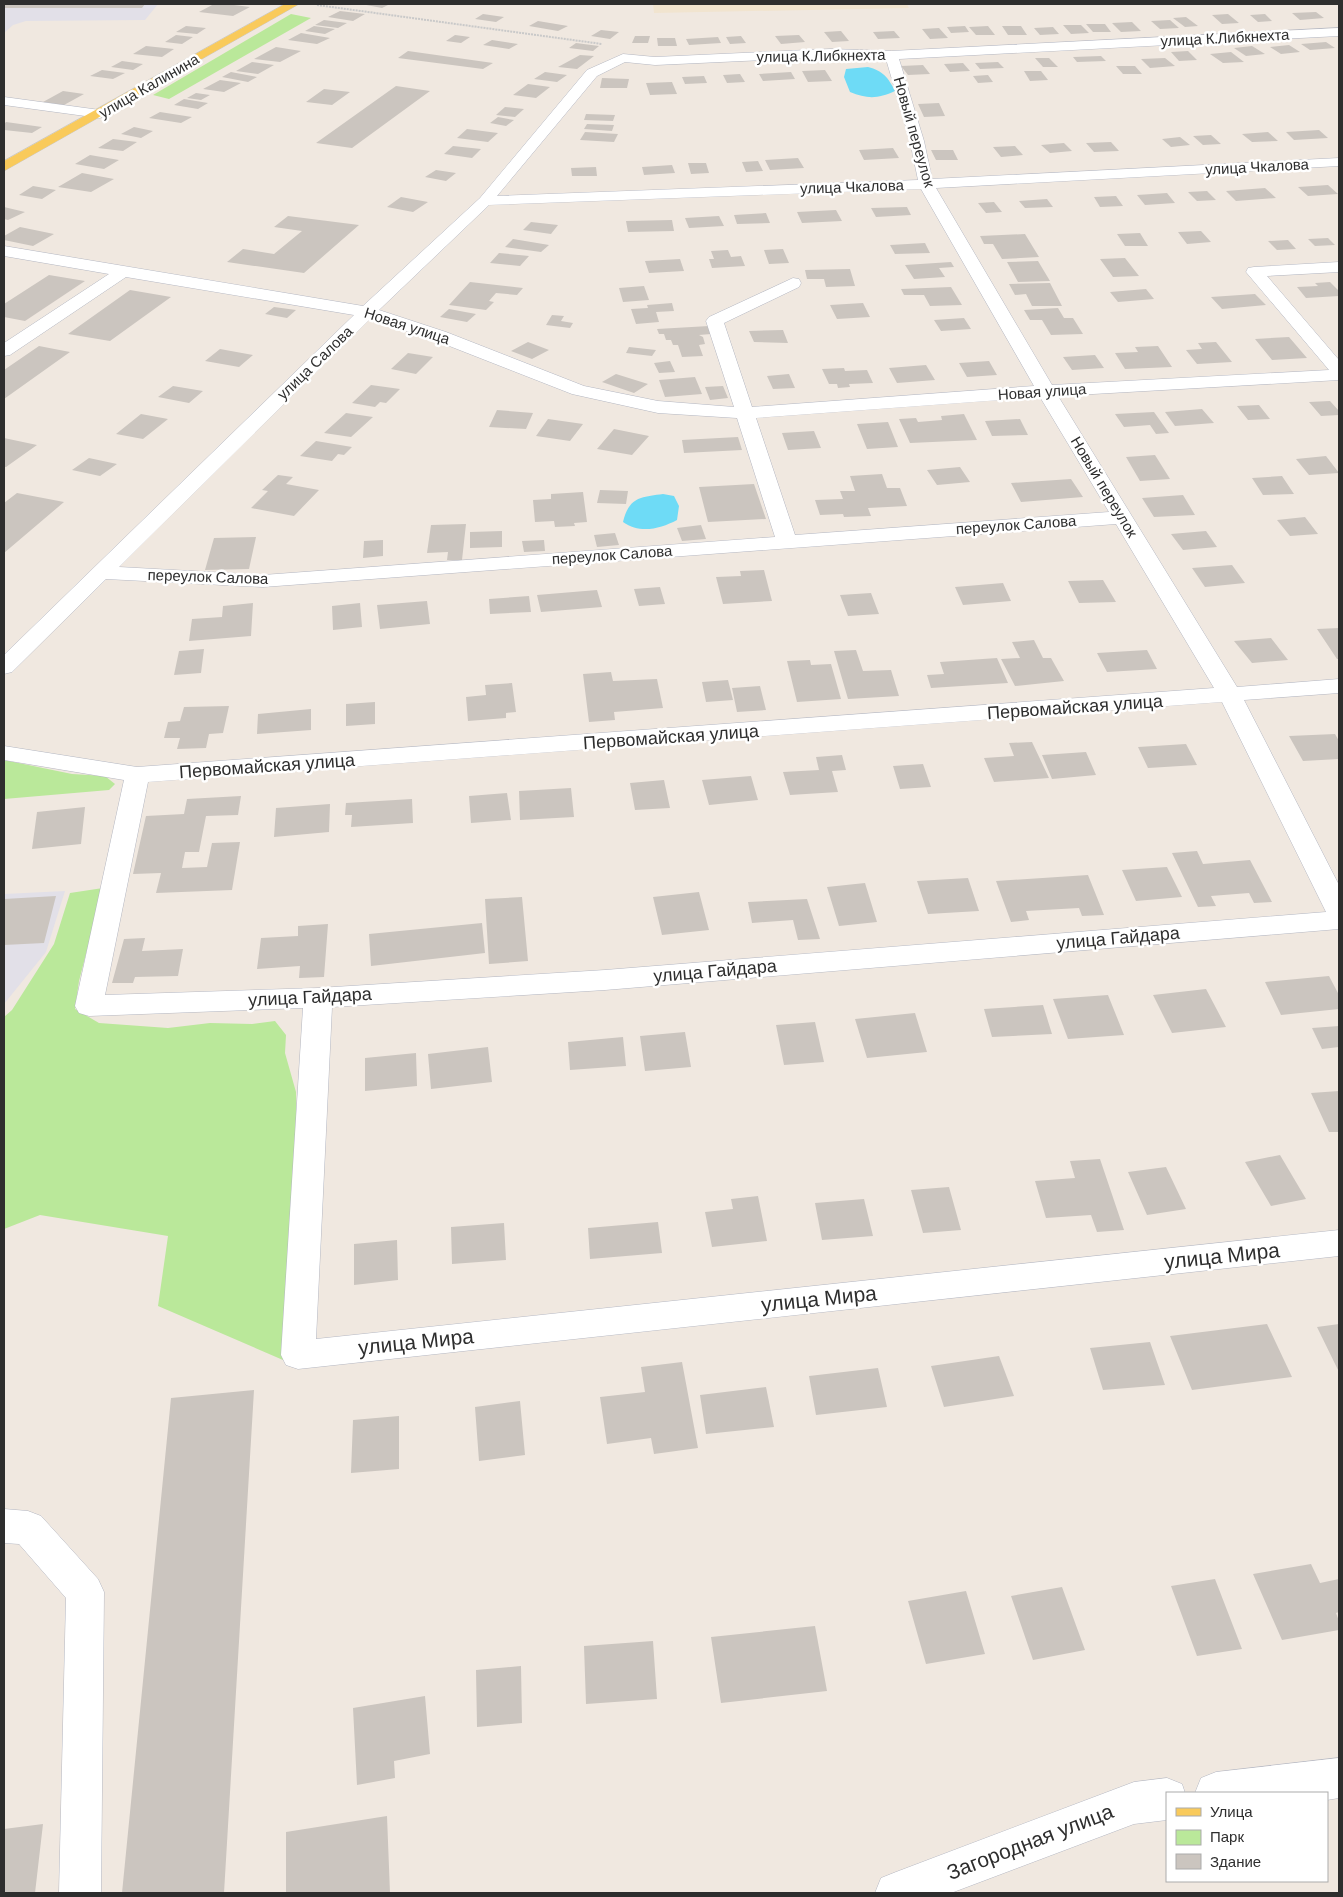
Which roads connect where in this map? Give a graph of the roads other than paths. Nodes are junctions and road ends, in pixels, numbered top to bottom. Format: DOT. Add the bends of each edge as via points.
graph roads {
  1 [pos="293,4"];
  2 [pos="1339,32"];
  3 [pos="892,55"];
  4 [pos="622,58"];
  5 [pos="4,101"];
  6 [pos="100,114"];
  7 [pos="1339,162"];
  8 [pos="4,167"];
  9 [pos="926,184"];
  10 [pos="485,201"];
  11 [pos="4,251"];
  12 [pos="1339,267"];
  13 [pos="122,272"];
  14 [pos="793,283"];
  15 [pos="367,312"];
  16 [pos="4,351"];
  17 [pos="1339,371"];
  18 [pos="1339,375"];
  19 [pos="1046,391"];
  20 [pos="744,413"];
  21 [pos="1122,517"];
  22 [pos="787,542"];
  23 [pos="101,572"];
  24 [pos="4,667"];
  25 [pos="1339,686"];
  26 [pos="1230,695"];
  27 [pos="4,753"];
  28 [pos="137,775"];
  29 [pos="1339,911"];
  30 [pos="1339,920"];
  31 [pos="318,998"];
  32 [pos="1339,1243"];
  33 [pos="4,1526"];
  34 [pos="1339,1778"];
  35 [pos="1224,1792"];
  36 [pos="1166,1799"];
  37 [pos="80,1893"];
  38 [pos="896,1893"];
  1 -- 6 [label="main road, улица Калинина"];
  2 -- 3 [label="street, улица К.Либкнехта"];
  3 -- 4 [label="street, улица К.Либкнехта" via="830,53 654,61"];
  3 -- 9 [label="street, Новый переулок"];
  4 -- 10 [label="street, улица Салова" via="592,73"];
  5 -- 6 [label="street"];
  6 -- 8 [label="main road, улица Калинина"];
  7 -- 9 [label="street, улица Чкалова"];
  9 -- 10 [label="street, улица Чкалова"];
  9 -- 19 [label="street, Новый переулок"];
  10 -- 15 [label="street, улица Салова"];
  11 -- 13 [label="street, Новая улица"];
  12 -- 17 [label="street" via="1254,272"];
  13 -- 15 [label="street, Новая улица"];
  13 -- 16 [label="street"];
  14 -- 20 [label="street" via="715,321"];
  15 -- 20 [label="street, Новая улица" via="440,336 579,390 658,407"];
  15 -- 23 [label="street, улица Салова"];
  18 -- 19 [label="street, Новая улица"];
  19 -- 20 [label="street, Новая улица"];
  19 -- 21 [label="street, Новый переулок"];
  20 -- 22 [label="street"];
  21 -- 22 [label="street, переулок Салова"];
  21 -- 26 [label="street, Новый переулок"];
  22 -- 23 [label="street, переулок Салова" via="263,581"];
  23 -- 24 [label="street, улица Салова"];
  25 -- 26 [label="street, Первомайская улица"];
  26 -- 28 [label="street, Первомайская улица"];
  26 -- 29 [label="street, Новый переулок"];
  27 -- 28 [label="street, Первомайская улица"];
  28 -- 31 [label="street, улица Гайдара" via="89,1006"];
  30 -- 31 [label="street, улица Гайдара" via="615,979"];
  31 -- 32 [label="street, улица Мира" via="298,1355"];
  33 -- 37 [label="street" via="28,1528 85,1592"];
  34 -- 35 [label="street"];
  36 -- 38 [label="street, Загородная улица" via="1134,1803"];
}
